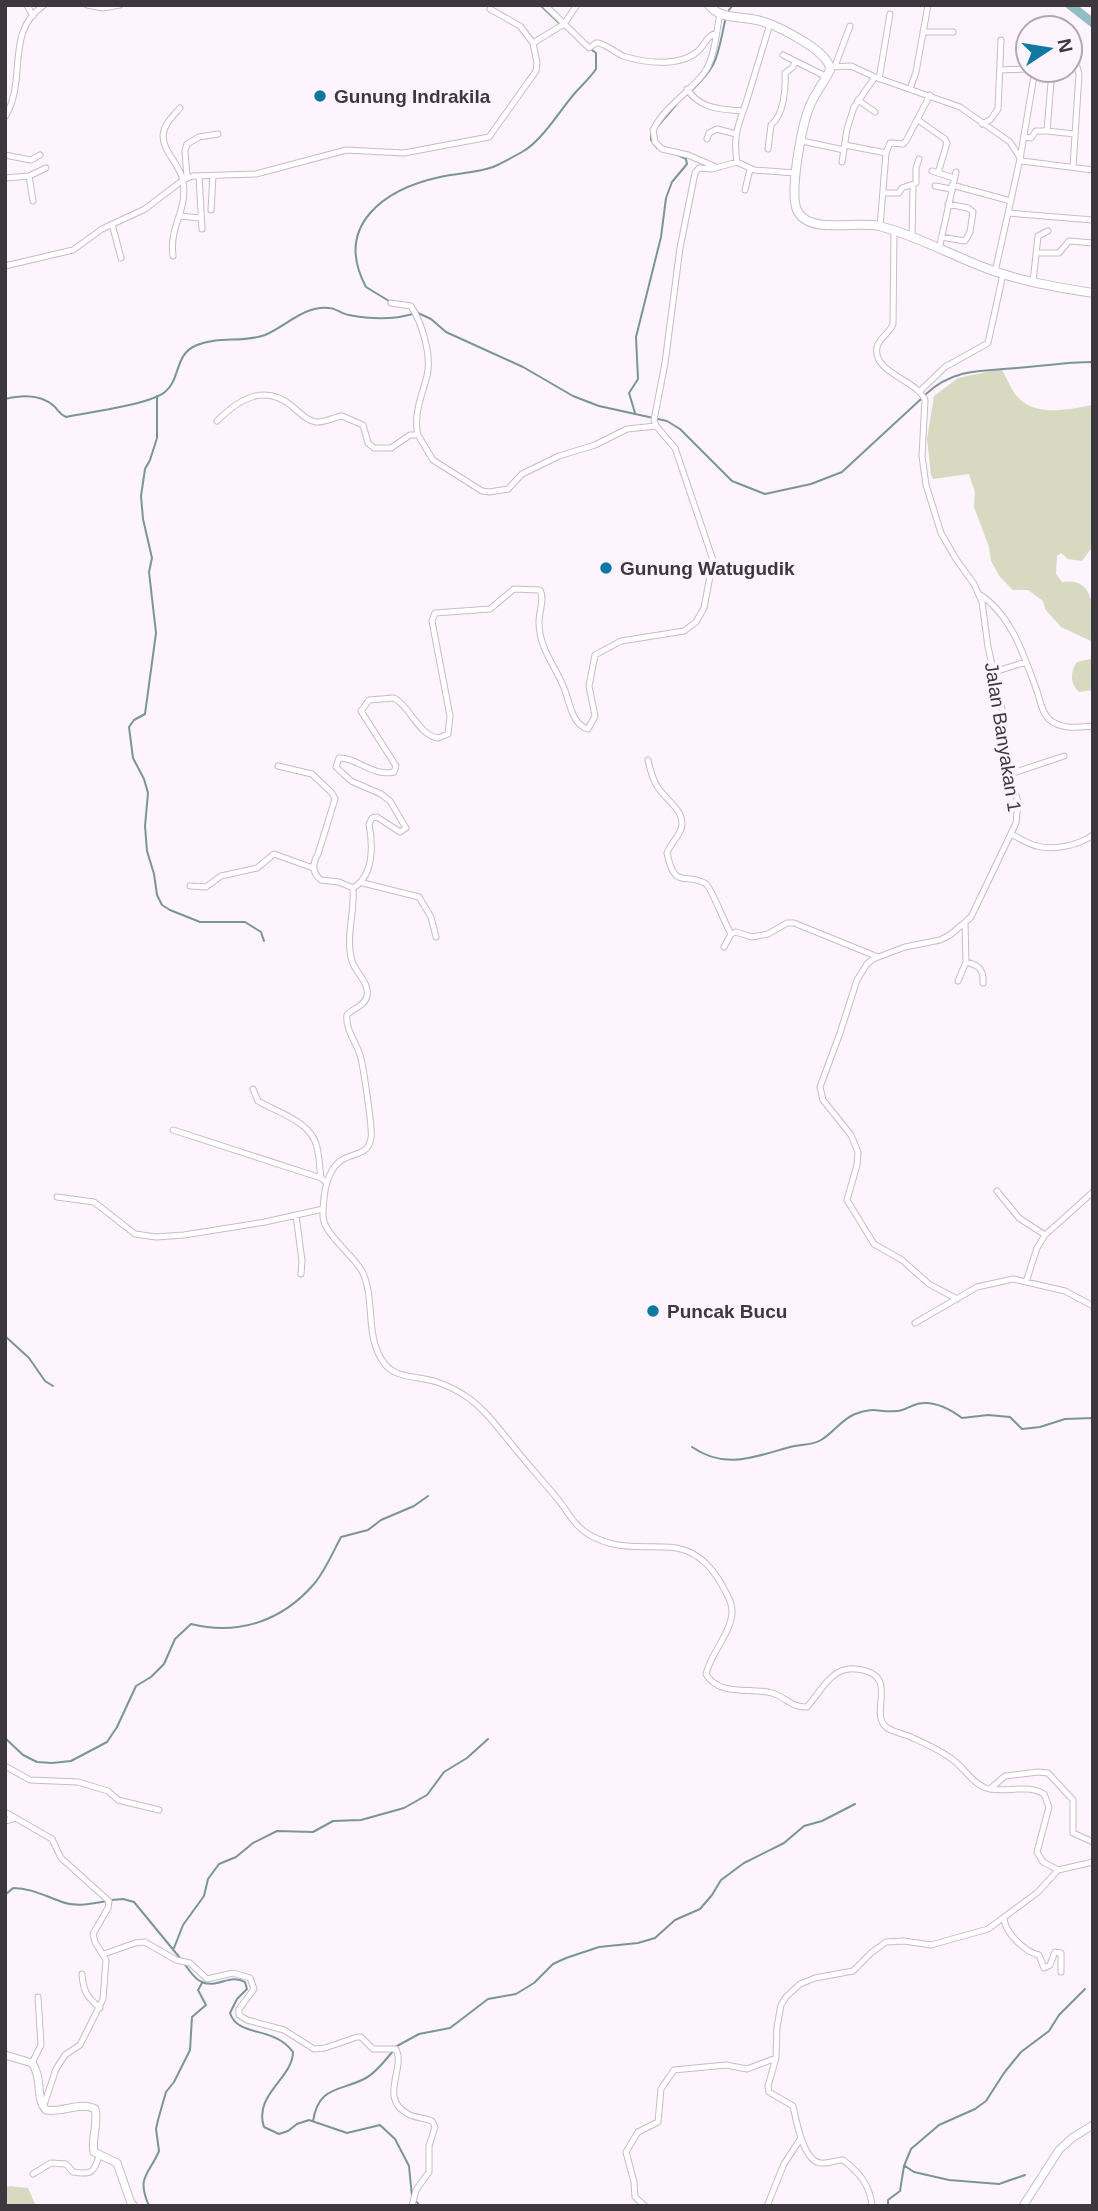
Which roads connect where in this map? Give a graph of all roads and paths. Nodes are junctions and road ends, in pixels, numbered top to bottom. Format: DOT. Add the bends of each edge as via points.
graph roads {
  1 [pos="27,5"];
  2 [pos="44,5"];
  3 [pos="120,5"];
  4 [pos="545,5"];
  5 [pos="577,5"];
  6 [pos="709,5"];
  7 [pos="928,5"];
  8 [pos="90,6"];
  9 [pos="490,9"];
  10 [pos="720,14"];
  11 [pos="890,14"];
  12 [pos="33,16"];
  13 [pos="564,24"];
  14 [pos="770,24"];
  15 [pos="850,26"];
  16 [pos="923,32"];
  17 [pos="953,32"];
  18 [pos="716,33"];
  19 [pos="1001,40"];
  20 [pos="533,43"];
  21 [pos="783,55"];
  22 [pos="795,61"];
  23 [pos="833,66"];
  24 [pos="1000,70"];
  25 [pos="1014,70"];
  26 [pos="827,77"];
  27 [pos="877,78"];
  28 [pos="1033,84"];
  29 [pos="1051,84"];
  30 [pos="1078,84"];
  31 [pos="910,89"];
  32 [pos="689,92"];
  33 [pos="930,95"];
  34 [pos="858,100"];
  35 [pos="180,108"];
  36 [pos="742,111"];
  37 [pos="875,111"];
  38 [pos="5,117"];
  39 [pos="918,120"];
  40 [pos="982,124"];
  41 [pos="1047,131"];
  42 [pos="218,134"];
  43 [pos="736,134"];
  44 [pos="1075,134"];
  45 [pos="1024,137"];
  46 [pos="707,139"];
  47 [pos="802,142"];
  48 [pos="844,147"];
  49 [pos="768,149"];
  50 [pos="886,153"];
  51 [pos="5,155"];
  52 [pos="40,156"];
  53 [pos="919,159"];
  54 [pos="1020,159"];
  55 [pos="737,162"];
  56 [pos="842,162"];
  57 [pos="1073,167"];
  58 [pos="46,168"];
  59 [pos="718,168"];
  60 [pos="750,169"];
  61 [pos="1093,170"];
  62 [pos="795,173"];
  63 [pos="29,176"];
  64 [pos="199,176"];
  65 [pos="213,176"];
  66 [pos="5,178"];
  67 [pos="185,179"];
  68 [pos="953,181"];
  69 [pos="913,185"];
  70 [pos="935,186"];
  71 [pos="745,190"];
  72 [pos="883,193"];
  73 [pos="33,201"];
  74 [pos="1011,201"];
  75 [pos="948,204"];
  76 [pos="211,210"];
  77 [pos="1008,213"];
  78 [pos="180,216"];
  79 [pos="200,218"];
  80 [pos="1093,220"];
  81 [pos="112,224"];
  82 [pos="880,227"];
  83 [pos="202,229"];
  84 [pos="894,231"];
  85 [pos="1048,231"];
  86 [pos="941,237"];
  87 [pos="912,238"];
  88 [pos="1093,243"];
  89 [pos="939,249"];
  90 [pos="1036,253"];
  91 [pos="173,256"];
  92 [pos="121,258"];
  93 [pos="5,266"];
  94 [pos="999,273"];
  95 [pos="1032,282"];
  96 [pos="1093,293"];
  97 [pos="391,303"];
  98 [pos="920,391"];
  99 [pos="655,420"];
  100 [pos="217,421"];
  101 [pos="418,435"];
  102 [pos="979,594"];
  103 [pos="1026,662"];
  104 [pos="994,672"];
  105 [pos="1093,726"];
  106 [pos="1064,756"];
  107 [pos="648,760"];
  108 [pos="278,766"];
  109 [pos="1010,774"];
  110 [pos="1011,834"];
  111 [pos="1093,835"];
  112 [pos="313,868"];
  113 [pos="362,883"];
  114 [pos="190,886"];
  115 [pos="353,888"];
  116 [pos="965,923"];
  117 [pos="731,934"];
  118 [pos="436,937"];
  119 [pos="724,947"];
  120 [pos="878,957"];
  121 [pos="966,962"];
  122 [pos="958,981"];
  123 [pos="983,983"];
  124 [pos="253,1089"];
  125 [pos="173,1130"];
  126 [pos="324,1180"];
  127 [pos="997,1191"];
  128 [pos="1093,1192"];
  129 [pos="57,1197"];
  130 [pos="324,1209"];
  131 [pos="296,1215"];
  132 [pos="1045,1234"];
  133 [pos="301,1274"];
  134 [pos="1026,1282"];
  135 [pos="957,1299"];
  136 [pos="1093,1306"];
  137 [pos="915,1324"];
  138 [pos="5,1766"];
  139 [pos="990,1789"];
  140 [pos="159,1810"];
  141 [pos="5,1812"];
  142 [pos="16,1818"];
  143 [pos="5,1821"];
  144 [pos="1093,1842"];
  145 [pos="1093,1862"];
  146 [pos="1058,1870"];
  147 [pos="1003,1918"];
  148 [pos="104,1954"];
  149 [pos="1061,1972"];
  150 [pos="82,1974"];
  151 [pos="38,1997"];
  152 [pos="100,2008"];
  153 [pos="5,2055"];
  154 [pos="776,2057"];
  155 [pos="32,2063"];
  156 [pos="43,2108"];
  157 [pos="1093,2125"];
  158 [pos="801,2138"];
  159 [pos="99,2156"];
  160 [pos="33,2175"];
  161 [pos="134,2206"];
  162 [pos="412,2206"];
  163 [pos="645,2206"];
  164 [pos="767,2206"];
  165 [pos="872,2206"];
  166 [pos="1023,2206"];
  1 -- 12 [label="street"];
  2 -- 12 [label="street"];
  3 -- 8 [label="street"];
  4 -- 13 [label="street"];
  5 -- 13 [label="street"];
  6 -- 10 [label="main road"];
  7 -- 16 [label="street"];
  9 -- 20 [label="street" via="522,27"];
  10 -- 14 [label="main road"];
  10 -- 18 [label="street"];
  11 -- 27 [label="street"];
  12 -- 38 [label="street" via="23,32 16,92"];
  13 -- 18 [label="street" via="589,48 599,43 626,57 664,62 690,57"];
  13 -- 20 [label="street"];
  14 -- 23 [label="main road" via="821,53"];
  14 -- 36 [label="street"];
  15 -- 23 [label="street"];
  16 -- 17 [label="street"];
  16 -- 31 [label="street"];
  18 -- 32 [label="street" via="708,66"];
  19 -- 24 [label="street"];
  20 -- 65 [label="street" via="536,71 494,133 485,139 404,153 346,150 256,174"];
  21 -- 22 [label="street"];
  22 -- 26 [label="street"];
  22 -- 49 [label="street" via="785,73 784,96 771,125"];
  23 -- 26 [label="main road"];
  23 -- 27 [label="street" via="851,66"];
  24 -- 25 [label="street"];
  24 -- 40 [label="street" via="998,109"];
  26 -- 47 [label="main road" via="809,106"];
  27 -- 31 [label="street"];
  27 -- 34 [label="street"];
  28 -- 45 [label="street"];
  29 -- 41 [label="street"];
  30 -- 44 [label="street"];
  31 -- 33 [label="street"];
  32 -- 36 [label="street" via="707,107"];
  32 -- 59 [label="street" via="656,124 654,142"];
  33 -- 39 [label="street"];
  33 -- 40 [label="street" via="960,107"];
  34 -- 37 [label="street"];
  34 -- 48 [label="street"];
  35 -- 67 [label="street" via="166,125 163,140"];
  36 -- 43 [label="street"];
  39 -- 50 [label="street" via="904,143 890,143"];
  39 -- 68 [label="street" via="945,139 935,172"];
  40 -- 54 [label="street" via="1010,142"];
  41 -- 44 [label="street"];
  41 -- 45 [label="street"];
  42 -- 67 [label="street" via="187,144"];
  43 -- 46 [label="street" via="717,129"];
  43 -- 55 [label="street"];
  44 -- 57 [label="street"];
  45 -- 54 [label="street"];
  47 -- 48 [label="street"];
  47 -- 62 [label="main road"];
  48 -- 50 [label="street"];
  48 -- 56 [label="street"];
  50 -- 72 [label="street"];
  51 -- 52 [label="street" via="31,160"];
  53 -- 69 [label="street"];
  54 -- 57 [label="street"];
  54 -- 74 [label="street"];
  55 -- 59 [label="street"];
  55 -- 60 [label="street"];
  57 -- 61 [label="street"];
  58 -- 63 [label="street"];
  59 -- 99 [label="street" via="699,168 695,173"];
  60 -- 62 [label="street"];
  60 -- 71 [label="street"];
  62 -- 82 [label="main road" via="794,205 807,221"];
  63 -- 66 [label="street"];
  63 -- 73 [label="street"];
  64 -- 65 [label="street"];
  64 -- 67 [label="street"];
  64 -- 79 [label="street"];
  65 -- 76 [label="street"];
  67 -- 78 [label="street"];
  67 -- 81 [label="street" via="149,207"];
  68 -- 70 [label="street"];
  68 -- 74 [label="street"];
  68 -- 75 [label="street"];
  69 -- 72 [label="street" via="899,193"];
  69 -- 87 [label="street"];
  72 -- 82 [label="street"];
  74 -- 77 [label="street"];
  75 -- 86 [label="street"];
  75 -- 86 [label="street" via="973,212 970,232 965,241"];
  77 -- 80 [label="street"];
  77 -- 94 [label="street"];
  78 -- 79 [label="street"];
  78 -- 91 [label="street" via="174,225"];
  79 -- 83 [label="street"];
  81 -- 92 [label="street"];
  81 -- 93 [label="street" via="68,252"];
  82 -- 84 [label="main road"];
  84 -- 87 [label="main road"];
  84 -- 98 [label="street" via="893,324 877,349 878,357 887,370"];
  85 -- 90 [label="street" via="1038,236"];
  86 -- 89 [label="street"];
  87 -- 89 [label="main road"];
  88 -- 90 [label="street" via="1069,241 1059,253"];
  89 -- 94 [label="main road"];
  90 -- 95 [label="street"];
  94 -- 95 [label="main road"];
  94 -- 98 [label="street" via="988,344 945,367"];
  95 -- 96 [label="main road"];
  97 -- 101 [label="street" via="411,306 427,355"];
  98 -- 102 [label="street, Jalan Banyakan 1" via="926,404 922,456 932,506 947,546"];
  99 -- 101 [label="street" via="564,453 522,474 508,489 489,492 437,463"];
  99 -- 113 [label="street" via="677,454 713,560 700,617 684,631 621,642 595,655 589,686 595,716 588,729 576,719 543,646 540,590 514,589 490,609 435,612 432,621 450,716 448,734 430,736 394,698 369,701 361,711 396,766 394,772 382,773 344,758 337,762 346,778 390,801 406,828 401,832 372,818 373,845"];
  100 -- 101 [label="street" via="243,401 277,395 312,421 342,416 363,425 374,448 391,448"];
  102 -- 103 [label="street" via="1001,613"];
  102 -- 104 [label="street, Jalan Banyakan 1"];
  103 -- 104 [label="street"];
  103 -- 105 [label="street" via="1047,717 1059,726"];
  104 -- 109 [label="street, Jalan Banyakan 1"];
  106 -- 109 [label="street"];
  107 -- 117 [label="street" via="655,783 682,818 681,830 667,853 673,872 678,878 711,888"];
  108 -- 112 [label="street" via="312,774 335,799"];
  109 -- 110 [label="street, Jalan Banyakan 1" via="1019,811"];
  110 -- 111 [label="street" via="1048,848"];
  110 -- 116 [label="street, Jalan Banyakan 1" via="979,904"];
  112 -- 114 [label="street" via="274,854 257,868 221,876 206,887"];
  112 -- 115 [label="street" via="321,880"];
  113 -- 115 [label="street"];
  113 -- 118 [label="street" via="419,897"];
  115 -- 126 [label="street" via="349,946 367,997 346,1021 360,1056 372,1137 364,1152 337,1164"];
  116 -- 120 [label="street, Jalan Banyakan 1" via="940,940"];
  116 -- 121 [label="street"];
  117 -- 119 [label="street"];
  117 -- 120 [label="street" via="759,936 794,923"];
  120 -- 135 [label="street" via="857,980 820,1093 847,1128 858,1152 847,1200 868,1237 922,1279"];
  121 -- 122 [label="street"];
  121 -- 123 [label="street" via="979,966"];
  124 -- 126 [label="street" via="258,1101 305,1127 314,1137"];
  125 -- 126 [label="street"];
  126 -- 130 [label="street"];
  127 -- 132 [label="street" via="1019,1218"];
  128 -- 132 [label="street"];
  129 -- 131 [label="street" via="94,1202 125,1228 144,1236 184,1235"];
  130 -- 131 [label="street"];
  130 -- 139 [label="street" via="324,1222 364,1276 374,1338 380,1357 391,1370 437,1382 470,1399 589,1535 623,1544 679,1548 704,1562 733,1610 708,1665 706,1674 711,1682 770,1692 800,1708 807,1707 820,1688 845,1670 870,1673 882,1686 880,1716 886,1727 949,1757"];
  131 -- 133 [label="street"];
  132 -- 134 [label="street"];
  134 -- 135 [label="street" via="1013,1279 977,1287"];
  134 -- 136 [label="street" via="1065,1291"];
  135 -- 137 [label="street"];
  138 -- 140 [label="street" via="30,1780 78,1782 108,1791 118,1800"];
  139 -- 144 [label="street" via="1005,1776 1048,1773 1073,1800 1073,1833"];
  139 -- 146 [label="street" via="1028,1788 1044,1794 1049,1807 1037,1852 1043,1862"];
  141 -- 142 [label="street"];
  142 -- 143 [label="street"];
  142 -- 148 [label="street" via="52,1839 61,1858 109,1901 93,1934"];
  145 -- 146 [label="street"];
  146 -- 147 [label="street"];
  147 -- 149 [label="street" via="1006,1931 1039,1955 1044,1968 1055,1952 1061,1953"];
  147 -- 154 [label="street" via="988,1929 941,1943 886,1942 853,1971 800,1984 781,2006"];
  148 -- 152 [label="street" via="106,1984"];
  148 -- 162 [label="street" via="145,1942 185,1961 207,1979 233,1973 250,1978 254,1989 239,2015 284,2031 314,2049 357,2037 373,2049 396,2049 396,2101 406,2113 432,2121 435,2127 429,2172 416,2190"];
  150 -- 152 [label="street" via="83,1990"];
  151 -- 155 [label="street" via="41,2045"];
  152 -- 156 [label="street" via="80,2045 65,2055 56,2069"];
  153 -- 155 [label="street"];
  154 -- 158 [label="street" via="768,2089 793,2106"];
  154 -- 163 [label="street" via="747,2069 684,2068 670,2073 661,2089 658,2122 638,2132 626,2152 635,2197"];
  155 -- 156 [label="street" via="40,2080"];
  156 -- 159 [label="street" via="51,2112 85,2106 95,2109 93,2146"];
  157 -- 166 [label="street" via="1059,2150"];
  158 -- 164 [label="street" via="784,2164"];
  158 -- 165 [label="street" via="813,2160 821,2164 843,2160 859,2172"];
  159 -- 160 [label="street" via="94,2171 73,2172 66,2164 54,2163"];
  159 -- 161 [label="street" via="117,2163"];
}
